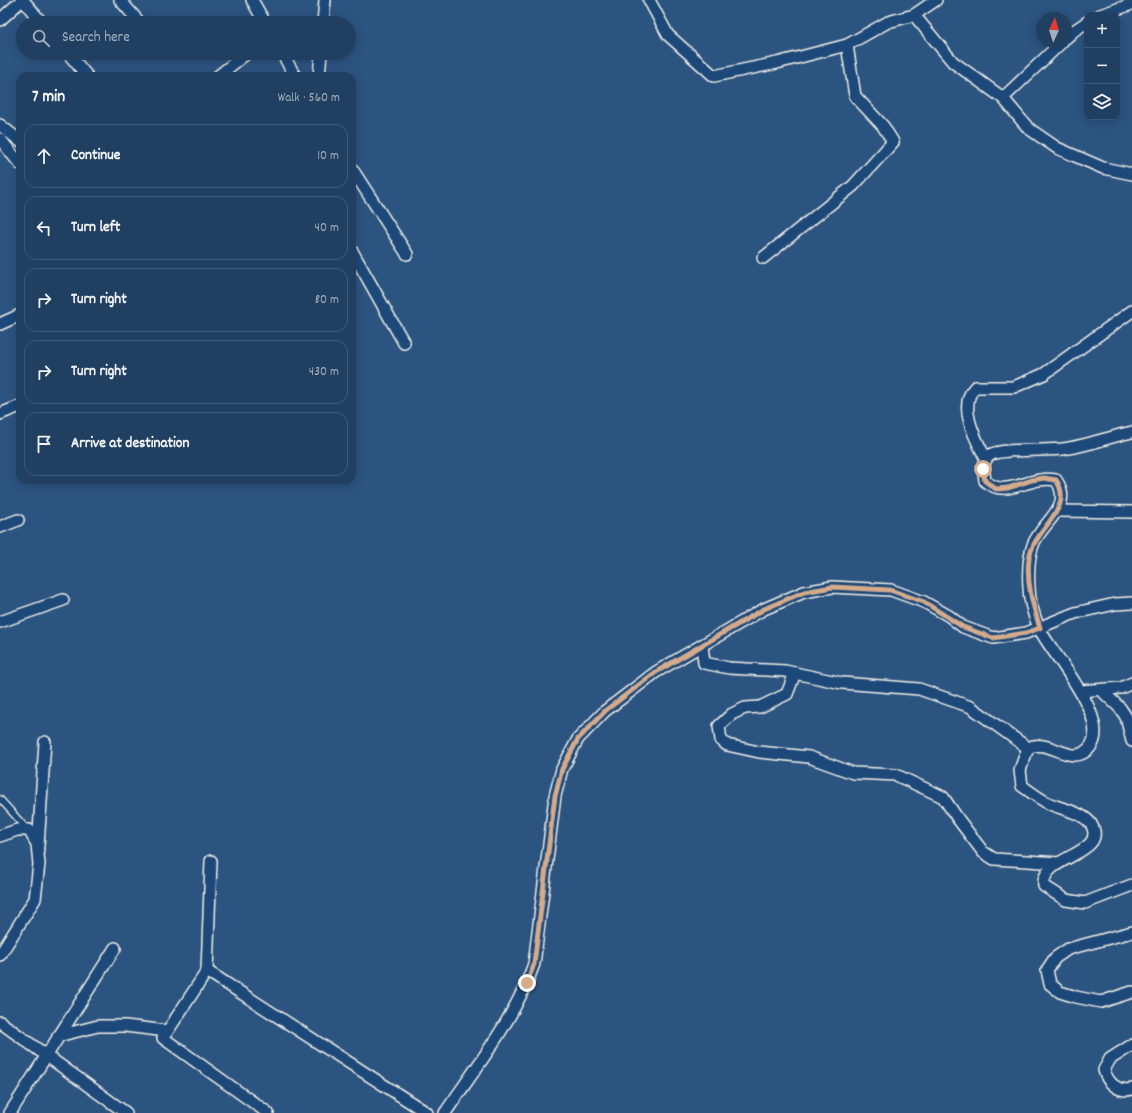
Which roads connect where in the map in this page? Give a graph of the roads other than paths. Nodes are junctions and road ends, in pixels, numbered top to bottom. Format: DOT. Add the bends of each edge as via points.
graph roads {
  1 [pos="23,0"];
  2 [pos="120,0"];
  3 [pos="252,0"];
  4 [pos="325,0"];
  5 [pos="649,0"];
  6 [pos="936,0"];
  7 [pos="1132,4"];
  8 [pos="1109,12"];
  9 [pos="914,14"];
  10 [pos="36,16"];
  11 [pos="134,16"];
  12 [pos="261,16"];
  13 [pos="324,16"];
  14 [pos="1,18"];
  15 [pos="1084,24"];
  16 [pos="1072,33"];
  17 [pos="847,44"];
  18 [pos="1056,48"];
  19 [pos="74,60"];
  20 [pos="238,60"];
  21 [pos="286,60"];
  22 [pos="320,60"];
  23 [pos="84,72"];
  24 [pos="223,72"];
  25 [pos="293,72"];
  26 [pos="319,72"];
  27 [pos="1003,98"];
  28 [pos="0,125"];
  29 [pos="16,138"];
  30 [pos="0,139"];
  31 [pos="16,159"];
  32 [pos="1132,174"];
  33 [pos="356,175"];
  34 [pos="407,254"];
  35 [pos="356,258"];
  36 [pos="763,258"];
  37 [pos="1132,311"];
  38 [pos="16,317"];
  39 [pos="0,324"];
  40 [pos="404,343"];
  41 [pos="16,408"];
  42 [pos="0,414"];
  43 [pos="1132,432"];
  44 [pos="986,459"];
  45 [pos="1058,511"];
  46 [pos="1132,512"];
  47 [pos="18,520"];
  48 [pos="0,527"];
  49 [pos="63,600"];
  50 [pos="1132,603"];
  51 [pos="0,622"];
  52 [pos="1040,628"];
  53 [pos="702,645"];
  54 [pos="795,673"];
  55 [pos="1132,683"];
  56 [pos="1101,690"];
  57 [pos="1080,691"];
  58 [pos="1132,741"];
  59 [pos="45,742"];
  60 [pos="1028,748"];
  61 [pos="0,799"];
  62 [pos="28,830"];
  63 [pos="0,836"];
  64 [pos="38,849"];
  65 [pos="211,861"];
  66 [pos="1059,863"];
  67 [pos="1132,885"];
  68 [pos="1132,932"];
  69 [pos="115,948"];
  70 [pos="0,955"];
  71 [pos="207,971"];
  72 [pos="1132,992"];
  73 [pos="0,1022"];
  74 [pos="167,1031"];
  75 [pos="58,1036"];
  76 [pos="1132,1044"];
  77 [pos="46,1056"];
  78 [pos="1132,1089"];
  79 [pos="10,1113"];
  80 [pos="126,1113"];
  81 [pos="268,1113"];
  82 [pos="426,1113"];
  83 [pos="445,1113"];
  1 -- 10 [label="street"];
  1 -- 14 [label="street"];
  2 -- 11 [label="street"];
  3 -- 12 [label="street"];
  4 -- 13 [label="street"];
  5 -- 17 [label="street" via="668,35 714,76 777,63"];
  6 -- 9 [label="street"];
  7 -- 8 [label="street"];
  9 -- 17 [label="street" via="888,22"];
  9 -- 27 [label="street" via="953,62"];
  15 -- 16 [label="street"];
  17 -- 36 [label="street" via="855,96 883,126 893,142 853,186"];
  18 -- 27 [label="street"];
  19 -- 23 [label="street"];
  20 -- 24 [label="street"];
  21 -- 25 [label="street"];
  22 -- 26 [label="street"];
  27 -- 32 [label="street" via="1028,128 1057,148 1103,168"];
  28 -- 29 [label="street"];
  30 -- 31 [label="street"];
  33 -- 34 [label="street"];
  35 -- 40 [label="street"];
  37 -- 44 [label="street" via="1044,374 1014,386 975,387 970,392 967,400 971,430"];
  38 -- 39 [label="street"];
  41 -- 42 [label="street"];
  43 -- 44 [label="street" via="1064,449 1005,452 991,454"];
  44 -- 45 [label="street" via="983,469 985,481 996,489 1044,478 1056,480 1062,496"];
  45 -- 46 [label="street"];
  45 -- 52 [label="street" via="1042,529 1033,544 1029,558 1029,592"];
  47 -- 48 [label="street"];
  49 -- 51 [label="street"];
  50 -- 52 [label="street" via="1075,613"];
  52 -- 53 [label="street" via="993,638 963,627 924,602 890,590 832,587 804,592 764,609"];
  52 -- 57 [label="street"];
  53 -- 54 [label="street" via="704,663 729,668"];
  53 -- 83 [label="street" via="656,672 606,710 578,739 562,769 555,796 534,964 510,1015"];
  54 -- 60 [label="street" via="842,684 919,689 971,707"];
  54 -- 66 [label="street" via="787,694 760,707 745,708 732,714 719,726 721,740 727,745 759,752 809,757 853,773 896,775 943,797 983,852 994,859"];
  55 -- 56 [label="street" via="1121,688"];
  56 -- 57 [label="street"];
  56 -- 58 [label="street" via="1126,717"];
  57 -- 60 [label="street" via="1090,708 1095,725 1094,742 1090,749 1081,754 1068,754 1049,746 1035,745"];
  59 -- 64 [label="street"];
  60 -- 66 [label="street" via="1020,770 1022,786 1048,803 1088,819 1093,828 1093,841 1088,847"];
  61 -- 62 [label="lane"];
  62 -- 63 [label="street" via="17,830"];
  62 -- 64 [label="street"];
  64 -- 70 [label="street" via="35,899"];
  65 -- 71 [label="street"];
  66 -- 67 [label="street" via="1047,872 1043,879 1044,886 1066,900 1085,904"];
  68 -- 72 [label="street" via="1068,949 1055,958 1047,970 1050,984 1060,992 1076,998 1101,1002"];
  69 -- 75 [label="street"];
  71 -- 74 [label="street"];
  71 -- 82 [label="street"];
  73 -- 77 [label="street"];
  74 -- 75 [label="street" via="98,1026"];
  74 -- 81 [label="street" via="163,1038"];
  75 -- 77 [label="street"];
  76 -- 78 [label="street" via="1110,1059 1104,1070 1106,1079 1116,1088"];
  77 -- 79 [label="street"];
  77 -- 80 [label="street"];
}
